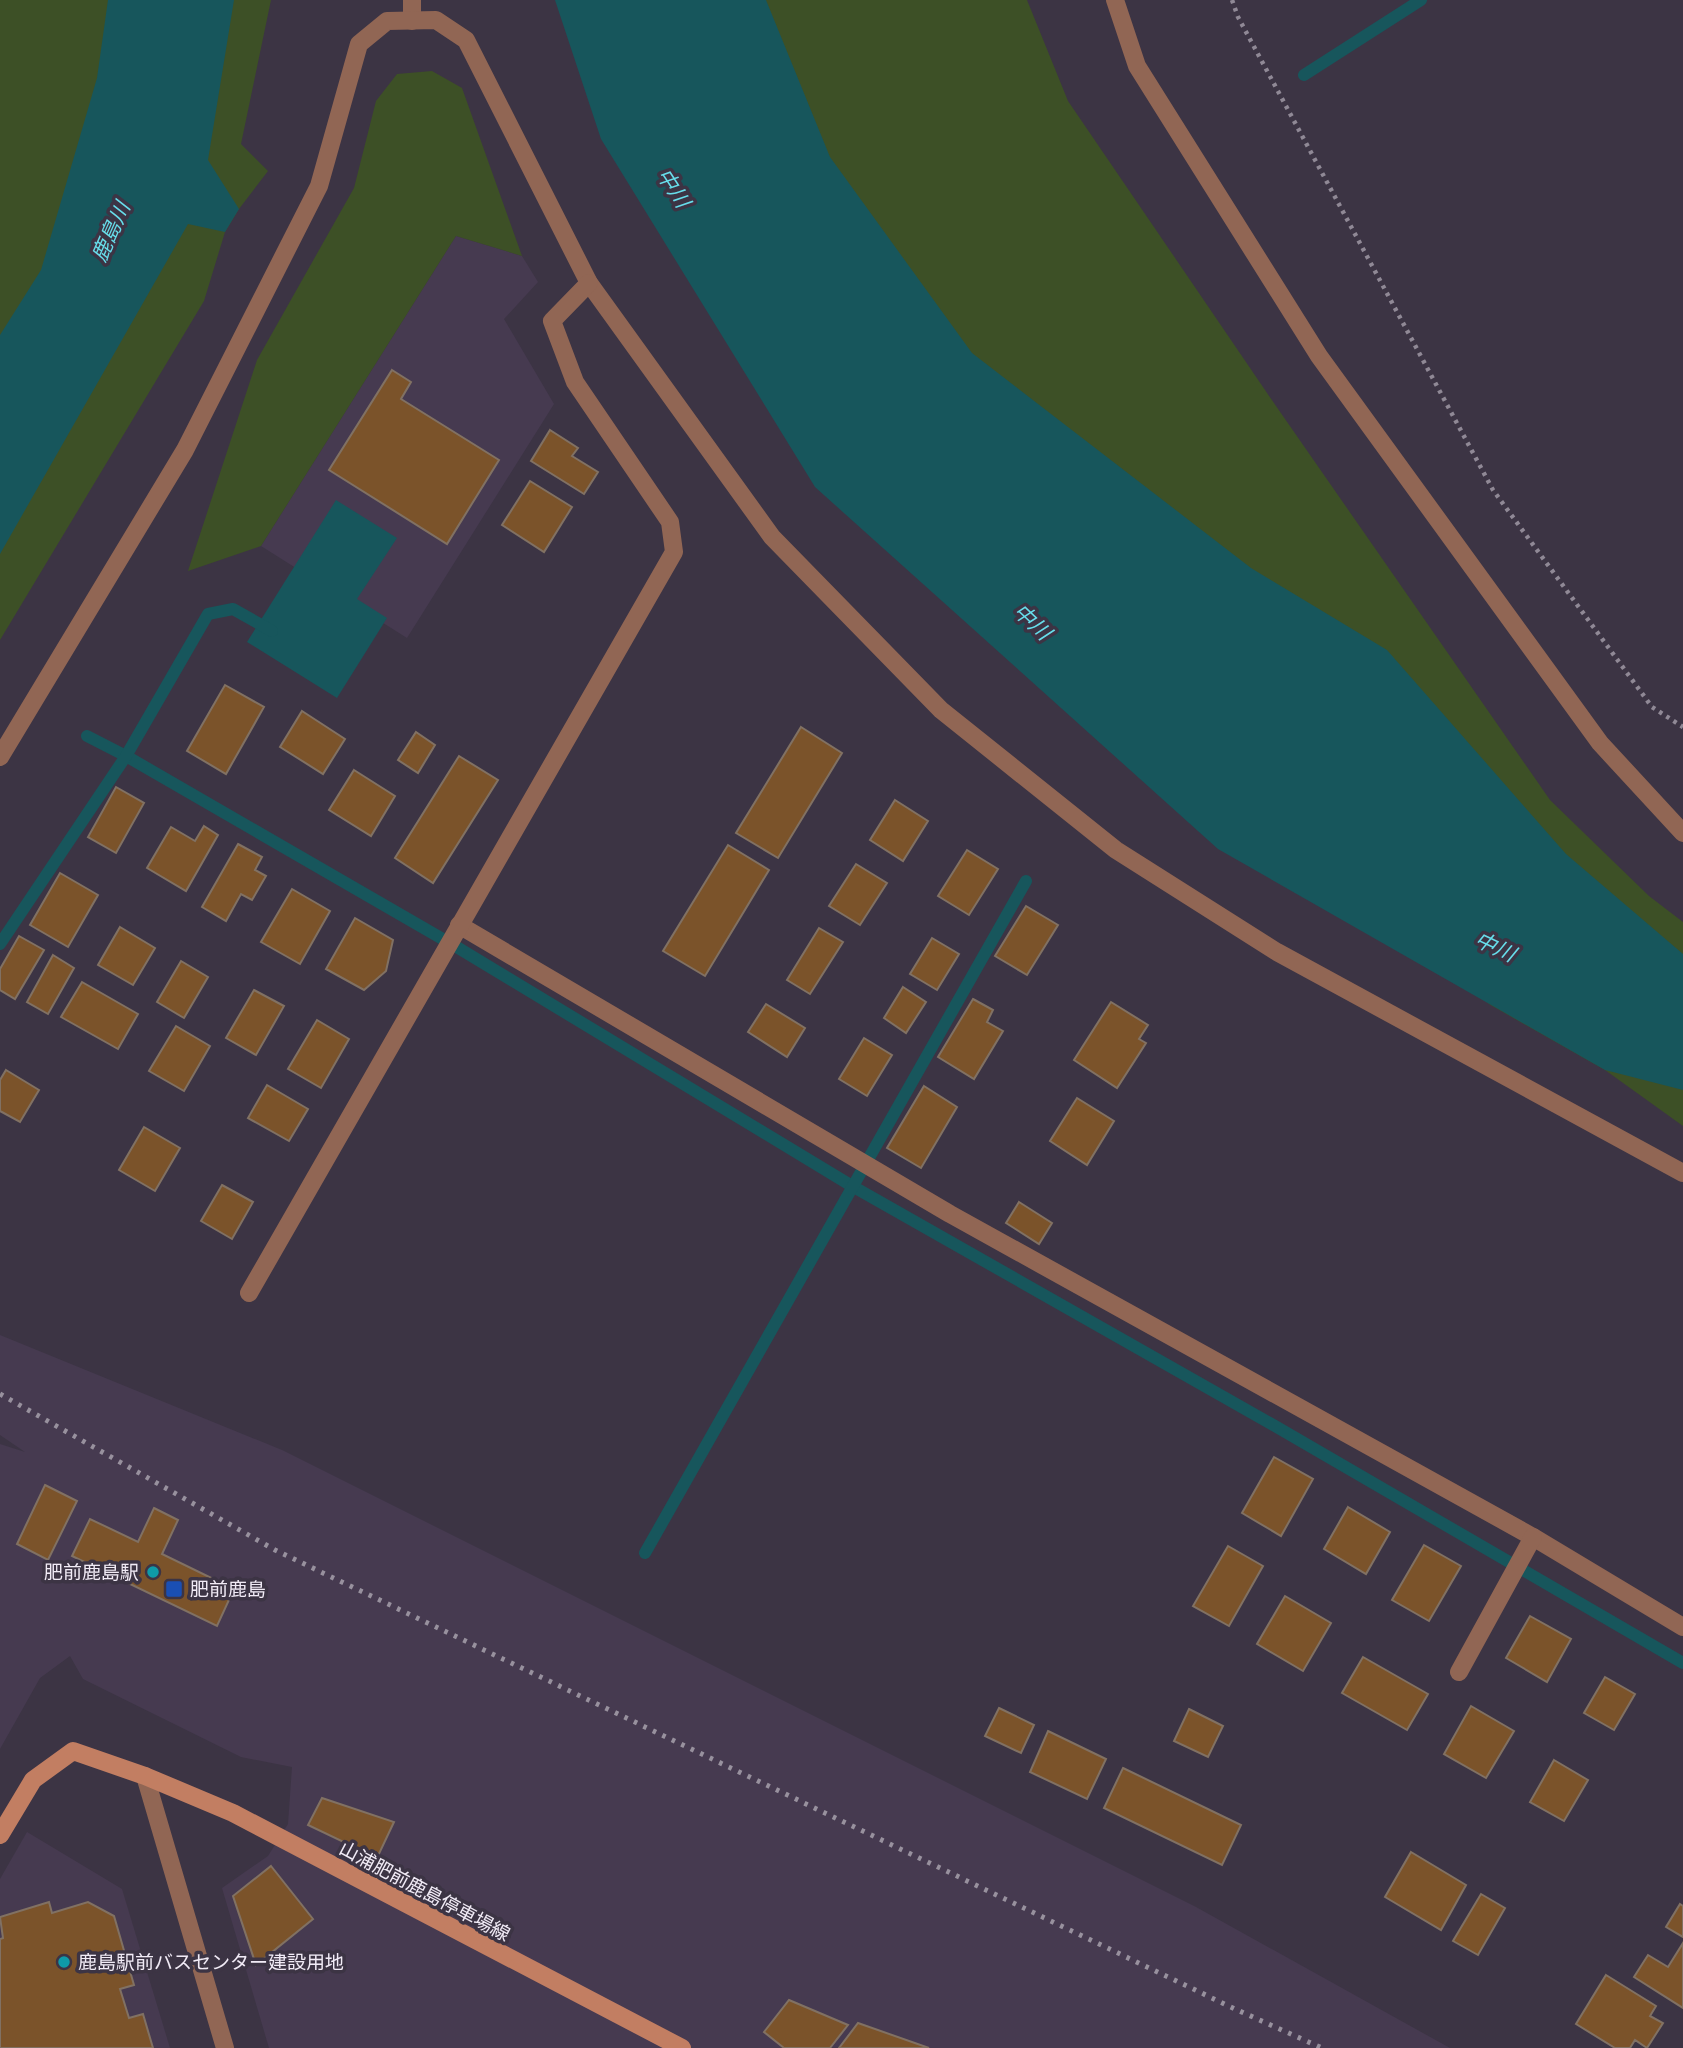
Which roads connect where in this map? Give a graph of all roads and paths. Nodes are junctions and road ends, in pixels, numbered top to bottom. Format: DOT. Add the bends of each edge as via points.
graph roads {
  1 [pos="412,0"];
  2 [pos="1115,0"];
  3 [pos="1232,0"];
  4 [pos="412,21"];
  5 [pos="589,283"];
  6 [pos="1683,727"];
  7 [pos="0,757"];
  8 [pos="1683,833"];
  9 [pos="459,925"];
  10 [pos="1683,1173"];
  11 [pos="249,1293"];
  12 [pos="1533,1537"];
  13 [pos="1683,1627"];
  14 [pos="1458,1672"];
  15 [pos="145,1776"];
  16 [pos="0,1835"];
  17 [pos="225,2048"];
  18 [pos="682,2048"];
  1 -- 4 [label="street"];
  2 -- 8 [label="street" via="1138,66 1319,356 1600,743"];
  3 -- 6 [label="path" via="1493,490 1652,707"];
  4 -- 5 [label="street" via="436,20 466,40"];
  4 -- 7 [label="street" via="387,21 359,44 319,186 185,450"];
  5 -- 9 [label="street" via="552,321 575,382 670,522 674,552"];
  5 -- 10 [label="street" via="772,537 941,710 1116,850 1277,952"];
  9 -- 11 [label="street"];
  9 -- 12 [label="street" via="950,1214"];
  12 -- 13 [label="street"];
  12 -- 14 [label="street"];
  15 -- 16 [label="main road, 山浦肥前鹿島停車場線" via="73,1751 33,1780"];
  15 -- 17 [label="street"];
  15 -- 18 [label="main road, 山浦肥前鹿島停車場線" via="233,1813"];
}
